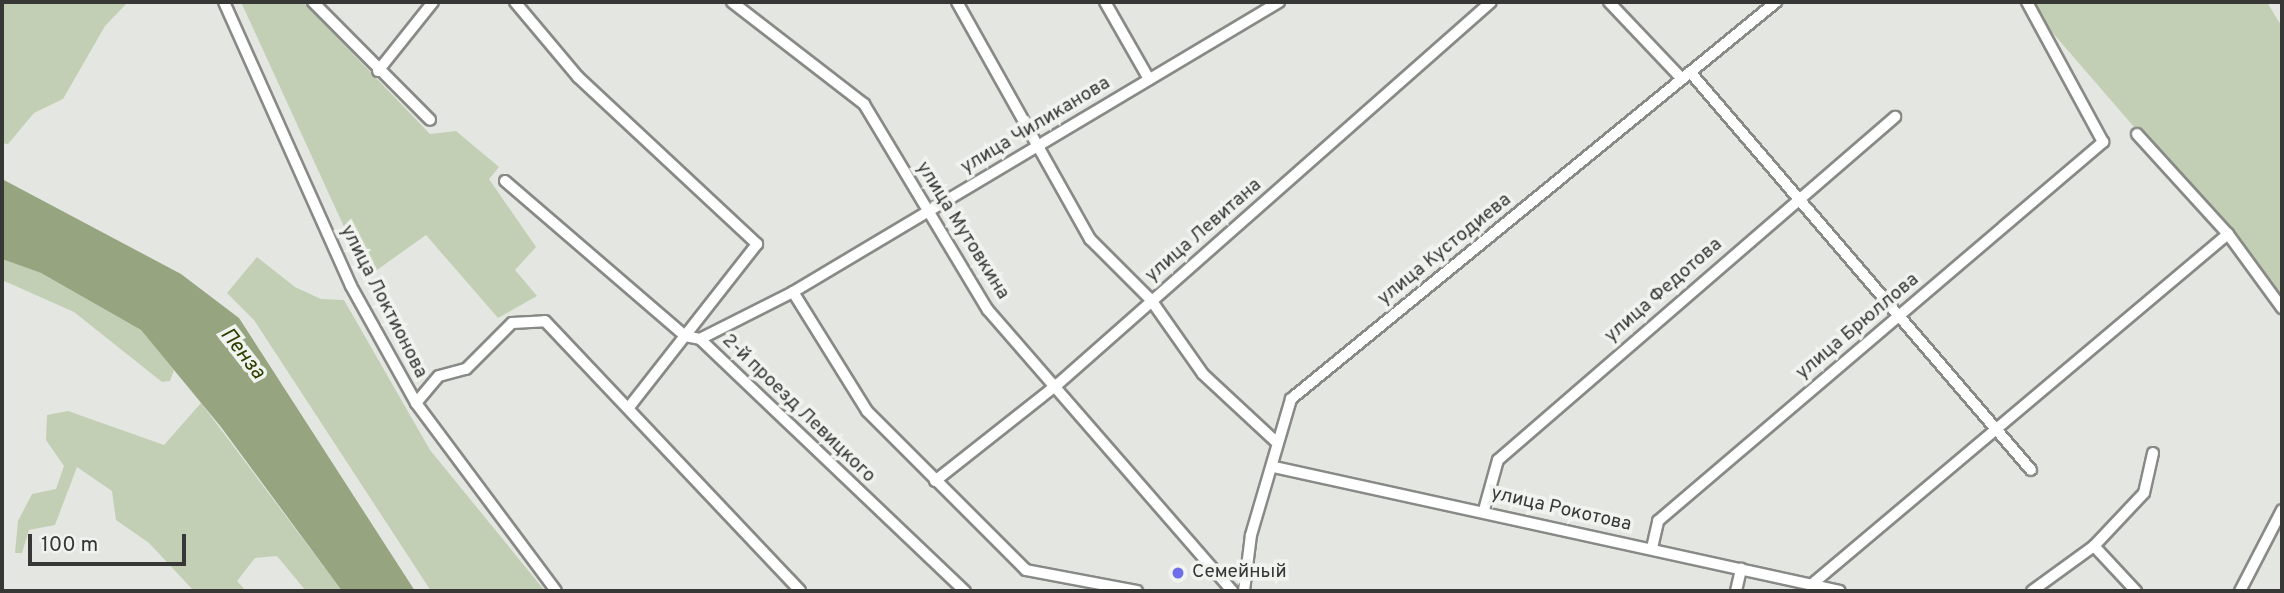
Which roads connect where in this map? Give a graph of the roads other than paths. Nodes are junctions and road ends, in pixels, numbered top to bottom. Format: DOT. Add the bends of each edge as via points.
graph roads {
  1 [pos="224,2"];
  2 [pos="313,2"];
  3 [pos="433,2"];
  4 [pos="515,2"];
  5 [pos="732,2"];
  6 [pos="957,2"];
  7 [pos="1105,2"];
  8 [pos="1491,2"];
  9 [pos="1609,2"];
  10 [pos="1776,2"];
  11 [pos="2027,2"];
  12 [pos="1276,3"];
  13 [pos="378,71"];
  14 [pos="1686,76"];
  15 [pos="1149,79"];
  16 [pos="1895,117"];
  17 [pos="430,120"];
  18 [pos="2137,134"];
  19 [pos="1036,146"];
  20 [pos="505,181"];
  21 [pos="1797,197"];
  22 [pos="927,212"];
  23 [pos="2228,234"];
  24 [pos="793,292"];
  25 [pos="1151,300"];
  26 [pos="2282,308"];
  27 [pos="1899,316"];
  28 [pos="685,336"];
  29 [pos="700,339"];
  30 [pos="1058,384"];
  31 [pos="416,403"];
  32 [pos="629,407"];
  33 [pos="1996,429"];
  34 [pos="1275,441"];
  35 [pos="2153,453"];
  36 [pos="1274,467"];
  37 [pos="2031,470"];
  38 [pos="935,481"];
  39 [pos="1483,510"];
  40 [pos="2282,510"];
  41 [pos="2094,546"];
  42 [pos="1651,548"];
  43 [pos="1741,569"];
  44 [pos="1811,585"];
  45 [pos="556,591"];
  46 [pos="800,591"];
  47 [pos="965,591"];
  48 [pos="1137,591"];
  49 [pos="1232,591"];
  50 [pos="1244,591"];
  51 [pos="1736,591"];
  52 [pos="1840,591"];
  53 [pos="2032,591"];
  54 [pos="2136,591"];
  55 [pos="2240,591"];
  1 -- 31 [label="street, улица Локтионова" via="351,286"];
  2 -- 13 [label="street"];
  3 -- 13 [label="street"];
  4 -- 28 [label="street" via="578,77 757,244"];
  5 -- 22 [label="street, улица Мутовкина" via="864,104"];
  6 -- 19 [label="street"];
  7 -- 15 [label="street"];
  8 -- 25 [label="street, улица Левитана"];
  9 -- 14 [label="street"];
  10 -- 14 [label="street, улица Кустодиева"];
  11 -- 27 [label="street, улица Брюллова" via="2103,142"];
  12 -- 15 [label="street, улица Чиликанова"];
  13 -- 17 [label="street"];
  14 -- 21 [label="street"];
  14 -- 34 [label="street, улица Кустодиева" via="1291,399"];
  15 -- 19 [label="street, улица Чиликанова"];
  16 -- 21 [label="street, улица Федотова"];
  18 -- 23 [label="street"];
  19 -- 22 [label="street, улица Чиликанова"];
  19 -- 25 [label="street" via="1090,239"];
  20 -- 28 [label="street, 2-й проезд Левицкого"];
  21 -- 27 [label="street"];
  21 -- 39 [label="street, улица Федотова" via="1498,460"];
  22 -- 24 [label="street, улица Чиликанова"];
  22 -- 30 [label="street, улица Мутовкина" via="988,310"];
  23 -- 26 [label="street"];
  23 -- 33 [label="street"];
  24 -- 29 [label="street, улица Чиликанова"];
  24 -- 38 [label="street" via="867,411"];
  25 -- 30 [label="street, улица Левитана"];
  25 -- 34 [label="street" via="1203,374"];
  27 -- 33 [label="street"];
  27 -- 42 [label="street, улица Брюллова" via="1658,521"];
  28 -- 29 [label="street, 2-й проезд Левицкого"];
  28 -- 32 [label="street"];
  29 -- 47 [label="street, 2-й проезд Левицкого"];
  30 -- 38 [label="street, улица Левитана"];
  30 -- 49 [label="street, улица Мутовкина"];
  31 -- 32 [label="street" via="439,376 466,369 512,323 534,318 556,328"];
  31 -- 45 [label="street, улица Локтионова"];
  32 -- 46 [label="street"];
  33 -- 37 [label="street"];
  33 -- 44 [label="street"];
  34 -- 36 [label="street, улица Кустодиева"];
  35 -- 41 [label="street" via="2144,493"];
  36 -- 39 [label="street, улица Рокотова"];
  36 -- 50 [label="street, улица Кустодиева" via="1251,534"];
  38 -- 48 [label="street" via="1026,570"];
  39 -- 42 [label="street, улица Рокотова"];
  40 -- 55 [label="street"];
  41 -- 53 [label="street"];
  41 -- 54 [label="street"];
  42 -- 43 [label="street, улица Рокотова"];
  43 -- 44 [label="street, улица Рокотова"];
  43 -- 51 [label="street"];
  44 -- 52 [label="street, улица Рокотова"];
}
